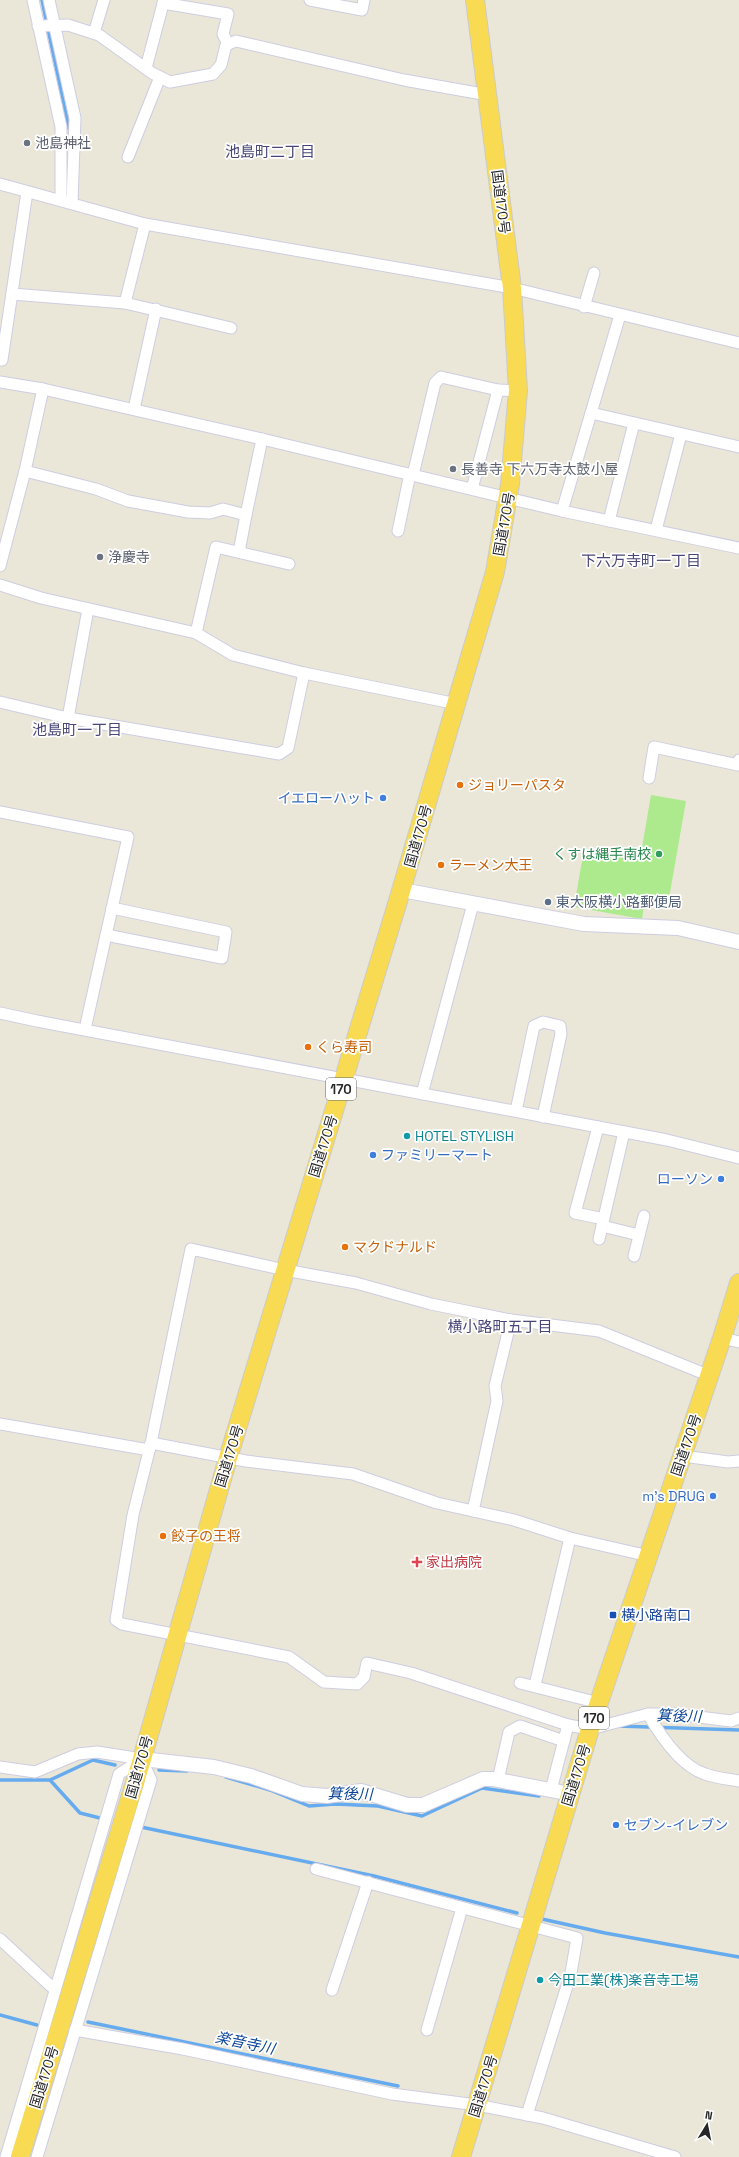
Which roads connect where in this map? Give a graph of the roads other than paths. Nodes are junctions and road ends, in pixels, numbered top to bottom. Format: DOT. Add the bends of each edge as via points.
graph roads {
  1 [pos="33,0"];
  2 [pos="49,0"];
  3 [pos="104,0"];
  4 [pos="310,0"];
  5 [pos="364,0"];
  6 [pos="475,0"];
  7 [pos="164,1"];
  8 [pos="38,26"];
  9 [pos="54,26"];
  10 [pos="94,33"];
  11 [pos="228,44"];
  12 [pos="146,68"];
  13 [pos="160,77"];
  14 [pos="488,95"];
  15 [pos="128,157"];
  16 [pos="0,184"];
  17 [pos="27,192"];
  18 [pos="61,200"];
  19 [pos="72,203"];
  20 [pos="144,224"];
  21 [pos="594,273"];
  22 [pos="512,288"];
  23 [pos="12,294"];
  24 [pos="125,303"];
  25 [pos="584,307"];
  26 [pos="156,309"];
  27 [pos="620,315"];
  28 [pos="232,328"];
  29 [pos="739,343"];
  30 [pos="2,360"];
  31 [pos="0,382"];
  32 [pos="43,389"];
  33 [pos="498,390"];
  34 [pos="518,391"];
  35 [pos="134,409"];
  36 [pos="591,413"];
  37 [pos="634,423"];
  38 [pos="681,434"];
  39 [pos="262,439"];
  40 [pos="739,447"];
  41 [pos="25,471"];
  42 [pos="412,474"];
  43 [pos="472,489"];
  44 [pos="509,497"];
  45 [pos="562,511"];
  46 [pos="246,515"];
  47 [pos="609,521"];
  48 [pos="656,530"];
  49 [pos="398,531"];
  50 [pos="739,548"];
  51 [pos="239,552"];
  52 [pos="289,564"];
  53 [pos="0,566"];
  54 [pos="0,585"];
  55 [pos="88,609"];
  56 [pos="196,633"];
  57 [pos="304,673"];
  58 [pos="0,702"];
  59 [pos="457,704"];
  60 [pos="68,718"];
  61 [pos="739,763"];
  62 [pos="649,778"];
  63 [pos="0,812"];
  64 [pos="402,890"];
  65 [pos="473,904"];
  66 [pos="112,908"];
  67 [pos="106,935"];
  68 [pos="739,942"];
  69 [pos="0,1013"];
  70 [pos="85,1029"];
  71 [pos="344,1079"];
  72 [pos="422,1094"];
  73 [pos="516,1111"];
  74 [pos="542,1117"];
  75 [pos="598,1127"];
  76 [pos="624,1132"];
  77 [pos="739,1158"];
  78 [pos="644,1216"];
  79 [pos="603,1223"];
  80 [pos="639,1235"];
  81 [pos="599,1239"];
  82 [pos="634,1256"];
  83 [pos="285,1270"];
  84 [pos="739,1283"];
  85 [pos="511,1320"];
  86 [pos="731,1340"];
  87 [pos="710,1376"];
  88 [pos="0,1424"];
  89 [pos="150,1447"];
  90 [pos="683,1456"];
  91 [pos="228,1458"];
  92 [pos="739,1461"];
  93 [pos="473,1511"];
  94 [pos="570,1538"];
  95 [pos="649,1556"];
  96 [pos="176,1635"];
  97 [pos="520,1683"];
  98 [pos="535,1685"];
  99 [pos="599,1703"];
  100 [pos="648,1714"];
  101 [pos="739,1718"];
  102 [pos="568,1725"];
  103 [pos="590,1729"];
  104 [pos="564,1741"];
  105 [pos="142,1759"];
  106 [pos="0,1767"];
  107 [pos="498,1780"];
  108 [pos="739,1781"];
  109 [pos="551,1790"];
  110 [pos="571,1794"];
  111 [pos="316,1869"];
  112 [pos="368,1882"];
  113 [pos="462,1908"];
  114 [pos="531,1927"];
  115 [pos="0,1939"];
  116 [pos="55,1990"];
  117 [pos="332,1990"];
  118 [pos="75,2030"];
  119 [pos="427,2030"];
  120 [pos="477,2105"];
  121 [pos="528,2115"];
  122 [pos="6,2157"];
  123 [pos="20,2157"];
  124 [pos="37,2157"];
  125 [pos="462,2157"];
  126 [pos="675,2157"];
  1 -- 8 [label="street"];
  2 -- 9 [label="street"];
  3 -- 10 [label="street"];
  4 -- 5 [label="street" via="362,10"];
  6 -- 14 [label="highway, 国道170号 / 170"];
  7 -- 11 [label="street" via="228,14 223,34"];
  7 -- 12 [label="street"];
  8 -- 9 [label="street"];
  8 -- 18 [label="street" via="61,127"];
  9 -- 10 [label="street" via="68,25"];
  9 -- 19 [label="street" via="75,118"];
  10 -- 12 [label="street"];
  11 -- 13 [label="street" via="221,65 213,74 170,82"];
  11 -- 14 [label="street" via="236,41 404,80"];
  12 -- 13 [label="street"];
  13 -- 15 [label="street"];
  14 -- 22 [label="highway, 国道170号 / 170"];
  16 -- 17 [label="street"];
  17 -- 18 [label="street"];
  17 -- 23 [label="street"];
  18 -- 19 [label="street"];
  19 -- 20 [label="street"];
  20 -- 22 [label="street"];
  20 -- 24 [label="street"];
  21 -- 25 [label="street"];
  22 -- 25 [label="street"];
  22 -- 34 [label="highway, 国道170号 / 170"];
  23 -- 24 [label="street"];
  23 -- 30 [label="street"];
  24 -- 26 [label="street"];
  25 -- 27 [label="street"];
  26 -- 28 [label="street"];
  26 -- 35 [label="street"];
  27 -- 29 [label="street"];
  27 -- 36 [label="street"];
  31 -- 32 [label="street"];
  32 -- 35 [label="street"];
  32 -- 41 [label="street"];
  33 -- 34 [label="street"];
  33 -- 42 [label="street" via="441,377 435,383"];
  33 -- 43 [label="street"];
  34 -- 44 [label="highway, 国道170号 / 170"];
  35 -- 39 [label="street"];
  36 -- 37 [label="street"];
  36 -- 45 [label="street"];
  37 -- 38 [label="street"];
  37 -- 47 [label="street"];
  38 -- 40 [label="street"];
  38 -- 48 [label="street"];
  39 -- 42 [label="street"];
  39 -- 46 [label="street"];
  41 -- 46 [label="street" via="96,489 128,501 188,512 223,509"];
  41 -- 53 [label="street"];
  42 -- 43 [label="street"];
  42 -- 49 [label="street"];
  43 -- 44 [label="street"];
  44 -- 45 [label="street"];
  44 -- 59 [label="highway, 国道170号 / 170" via="495,572"];
  45 -- 47 [label="street"];
  46 -- 51 [label="street"];
  47 -- 48 [label="street"];
  48 -- 50 [label="street"];
  51 -- 52 [label="street"];
  51 -- 56 [label="street" via="216,547"];
  54 -- 55 [label="street"];
  55 -- 56 [label="street"];
  55 -- 60 [label="street"];
  56 -- 57 [label="street" via="233,655"];
  57 -- 59 [label="street"];
  57 -- 60 [label="street" via="288,748 279,754"];
  58 -- 60 [label="street"];
  59 -- 64 [label="highway, 国道170号 / 170"];
  61 -- 62 [label="street" via="654,747"];
  63 -- 66 [label="street" via="128,836"];
  64 -- 65 [label="street"];
  64 -- 71 [label="highway, 国道170号 / 170"];
  65 -- 68 [label="street" via="584,924 678,928"];
  65 -- 72 [label="street"];
  66 -- 67 [label="street"];
  66 -- 67 [label="street" via="226,932 222,958"];
  67 -- 70 [label="street"];
  69 -- 70 [label="street"];
  70 -- 71 [label="street"];
  71 -- 72 [label="street"];
  71 -- 83 [label="highway, 国道170号 / 170"];
  72 -- 73 [label="street"];
  73 -- 74 [label="street"];
  73 -- 74 [label="street" via="534,1026 543,1022 560,1026 562,1034"];
  74 -- 75 [label="street"];
  75 -- 76 [label="street"];
  75 -- 79 [label="street" via="575,1213"];
  76 -- 77 [label="street"];
  76 -- 79 [label="street"];
  78 -- 80 [label="street"];
  79 -- 80 [label="street"];
  79 -- 81 [label="street"];
  80 -- 82 [label="street"];
  83 -- 85 [label="street" via="356,1283 431,1304"];
  83 -- 89 [label="street" via="191,1249"];
  83 -- 91 [label="highway, 国道170号 / 170"];
  84 -- 86 [label="highway, 国道170号 / 170"];
  85 -- 87 [label="street" via="599,1331"];
  85 -- 93 [label="street" via="495,1386 497,1401"];
  86 -- 87 [label="highway, 国道170号 / 170"];
  87 -- 90 [label="highway, 国道170号 / 170"];
  88 -- 89 [label="street"];
  89 -- 91 [label="street"];
  89 -- 96 [label="street" via="133,1515 116,1620 122,1624"];
  90 -- 92 [label="street"];
  90 -- 95 [label="highway, 国道170号 / 170"];
  91 -- 93 [label="street" via="353,1474 437,1503"];
  91 -- 96 [label="highway, 国道170号 / 170"];
  93 -- 94 [label="street" via="514,1520"];
  94 -- 95 [label="street"];
  94 -- 98 [label="street"];
  95 -- 99 [label="highway, 国道170号 / 170"];
  96 -- 102 [label="street" via="289,1657 324,1682 356,1684 364,1677 367,1663 404,1672"];
  96 -- 105 [label="highway, 国道170号 / 170"];
  97 -- 98 [label="street"];
  98 -- 99 [label="street"];
  99 -- 103 [label="highway, 国道170号 / 170"];
  100 -- 101 [label="street" via="675,1714 731,1721"];
  100 -- 103 [label="street"];
  100 -- 108 [label="street" via="664,1741 685,1761 704,1774"];
  102 -- 103 [label="street"];
  102 -- 104 [label="street"];
  103 -- 110 [label="highway, 国道170号 / 170"];
  104 -- 107 [label="street" via="520,1726 509,1732"];
  104 -- 109 [label="street"];
  105 -- 106 [label="street" via="97,1752 78,1754 35,1772"];
  105 -- 107 [label="street" via="214,1767 251,1776 302,1794 326,1796 361,1791 407,1805 422,1805 483,1779"];
  105 -- 116 [label="street" via="119,1774"];
  105 -- 118 [label="street" via="151,1780"];
  105 -- 123 [label="highway, 国道170号 / 170"];
  107 -- 109 [label="street"];
  109 -- 110 [label="street"];
  110 -- 114 [label="highway, 国道170号 / 170"];
  111 -- 112 [label="street"];
  112 -- 113 [label="street"];
  112 -- 117 [label="street"];
  113 -- 114 [label="street"];
  113 -- 119 [label="street"];
  114 -- 120 [label="highway, 国道170号 / 170"];
  114 -- 121 [label="street" via="577,1938 570,1973"];
  115 -- 116 [label="street"];
  116 -- 122 [label="street"];
  118 -- 120 [label="street" via="392,2094"];
  118 -- 124 [label="street"];
  120 -- 121 [label="street"];
  120 -- 125 [label="highway, 国道170号 / 170"];
  121 -- 126 [label="street"];
}
